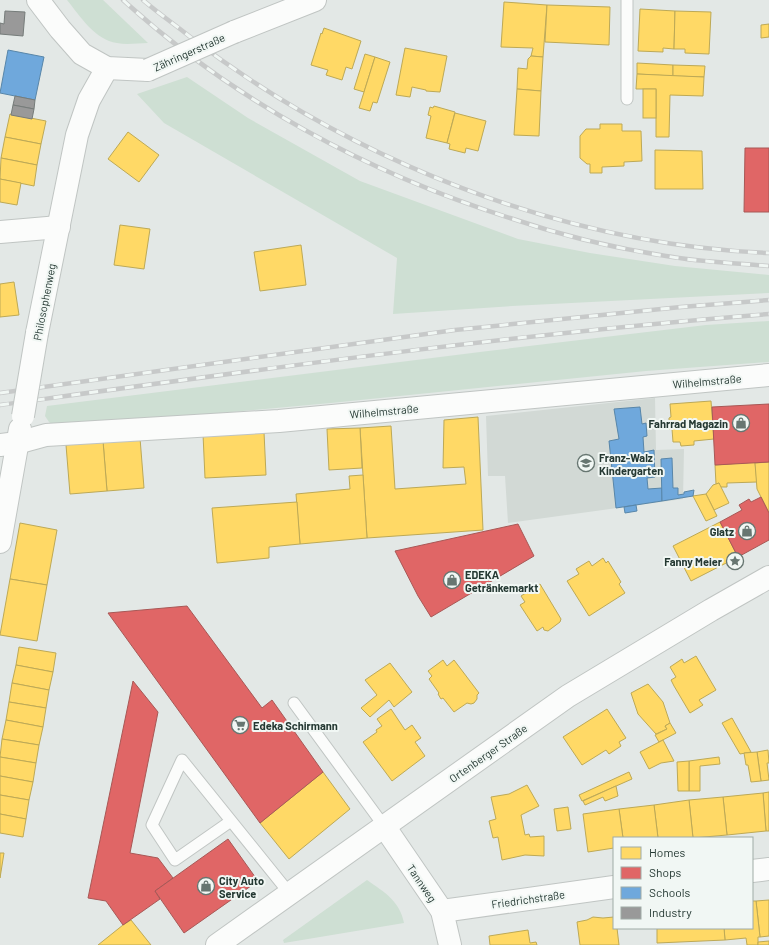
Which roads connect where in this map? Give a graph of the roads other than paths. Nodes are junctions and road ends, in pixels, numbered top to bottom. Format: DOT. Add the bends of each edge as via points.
graph roads {
  1 [pos="38,0"];
  2 [pos="315,0"];
  3 [pos="627,0"];
  4 [pos="107,68"];
  5 [pos="627,99"];
  6 [pos="59,227"];
  7 [pos="0,232"];
  8 [pos="769,375"];
  9 [pos="9,444"];
  10 [pos="0,542"];
  11 [pos="769,577"];
  12 [pos="294,703"];
  13 [pos="231,821"];
  14 [pos="384,826"];
  15 [pos="769,869"];
  16 [pos="753,871"];
  17 [pos="613,887"];
  18 [pos="290,894"];
  19 [pos="442,912"];
  20 [pos="217,945"];
  21 [pos="450,945"];
  1 -- 4 [label="street, Zähringerstraße" via="82,54"];
  2 -- 4 [label="street, Zähringerstraße, bridge" via="148,70"];
  3 -- 5 [label="lane"];
  4 -- 6 [label="street, Philosophenweg" via="89,100 77,135"];
  6 -- 7 [label="street"];
  6 -- 9 [label="street, Philosophenweg, bridge" via="22,416"];
  8 -- 9 [label="street, Wilhelmstraße" via="279,421 46,435"];
  9 -- 10 [label="street, Philosophenweg"];
  11 -- 14 [label="street, Ortenberger Straße" via="568,696"];
  12 -- 14 [label="lane"];
  13 -- 13 [label="lane" via="182,760 152,825 176,860"];
  13 -- 18 [label="lane"];
  14 -- 18 [label="street, Ortenberger Straße"];
  14 -- 19 [label="street, Tannweg"];
  15 -- 16 [label="street"];
  17 -- 19 [label="street, Friedrichstraße"];
  18 -- 20 [label="street, Ortenberger Straße"];
  19 -- 21 [label="street, Tannweg"];
}
